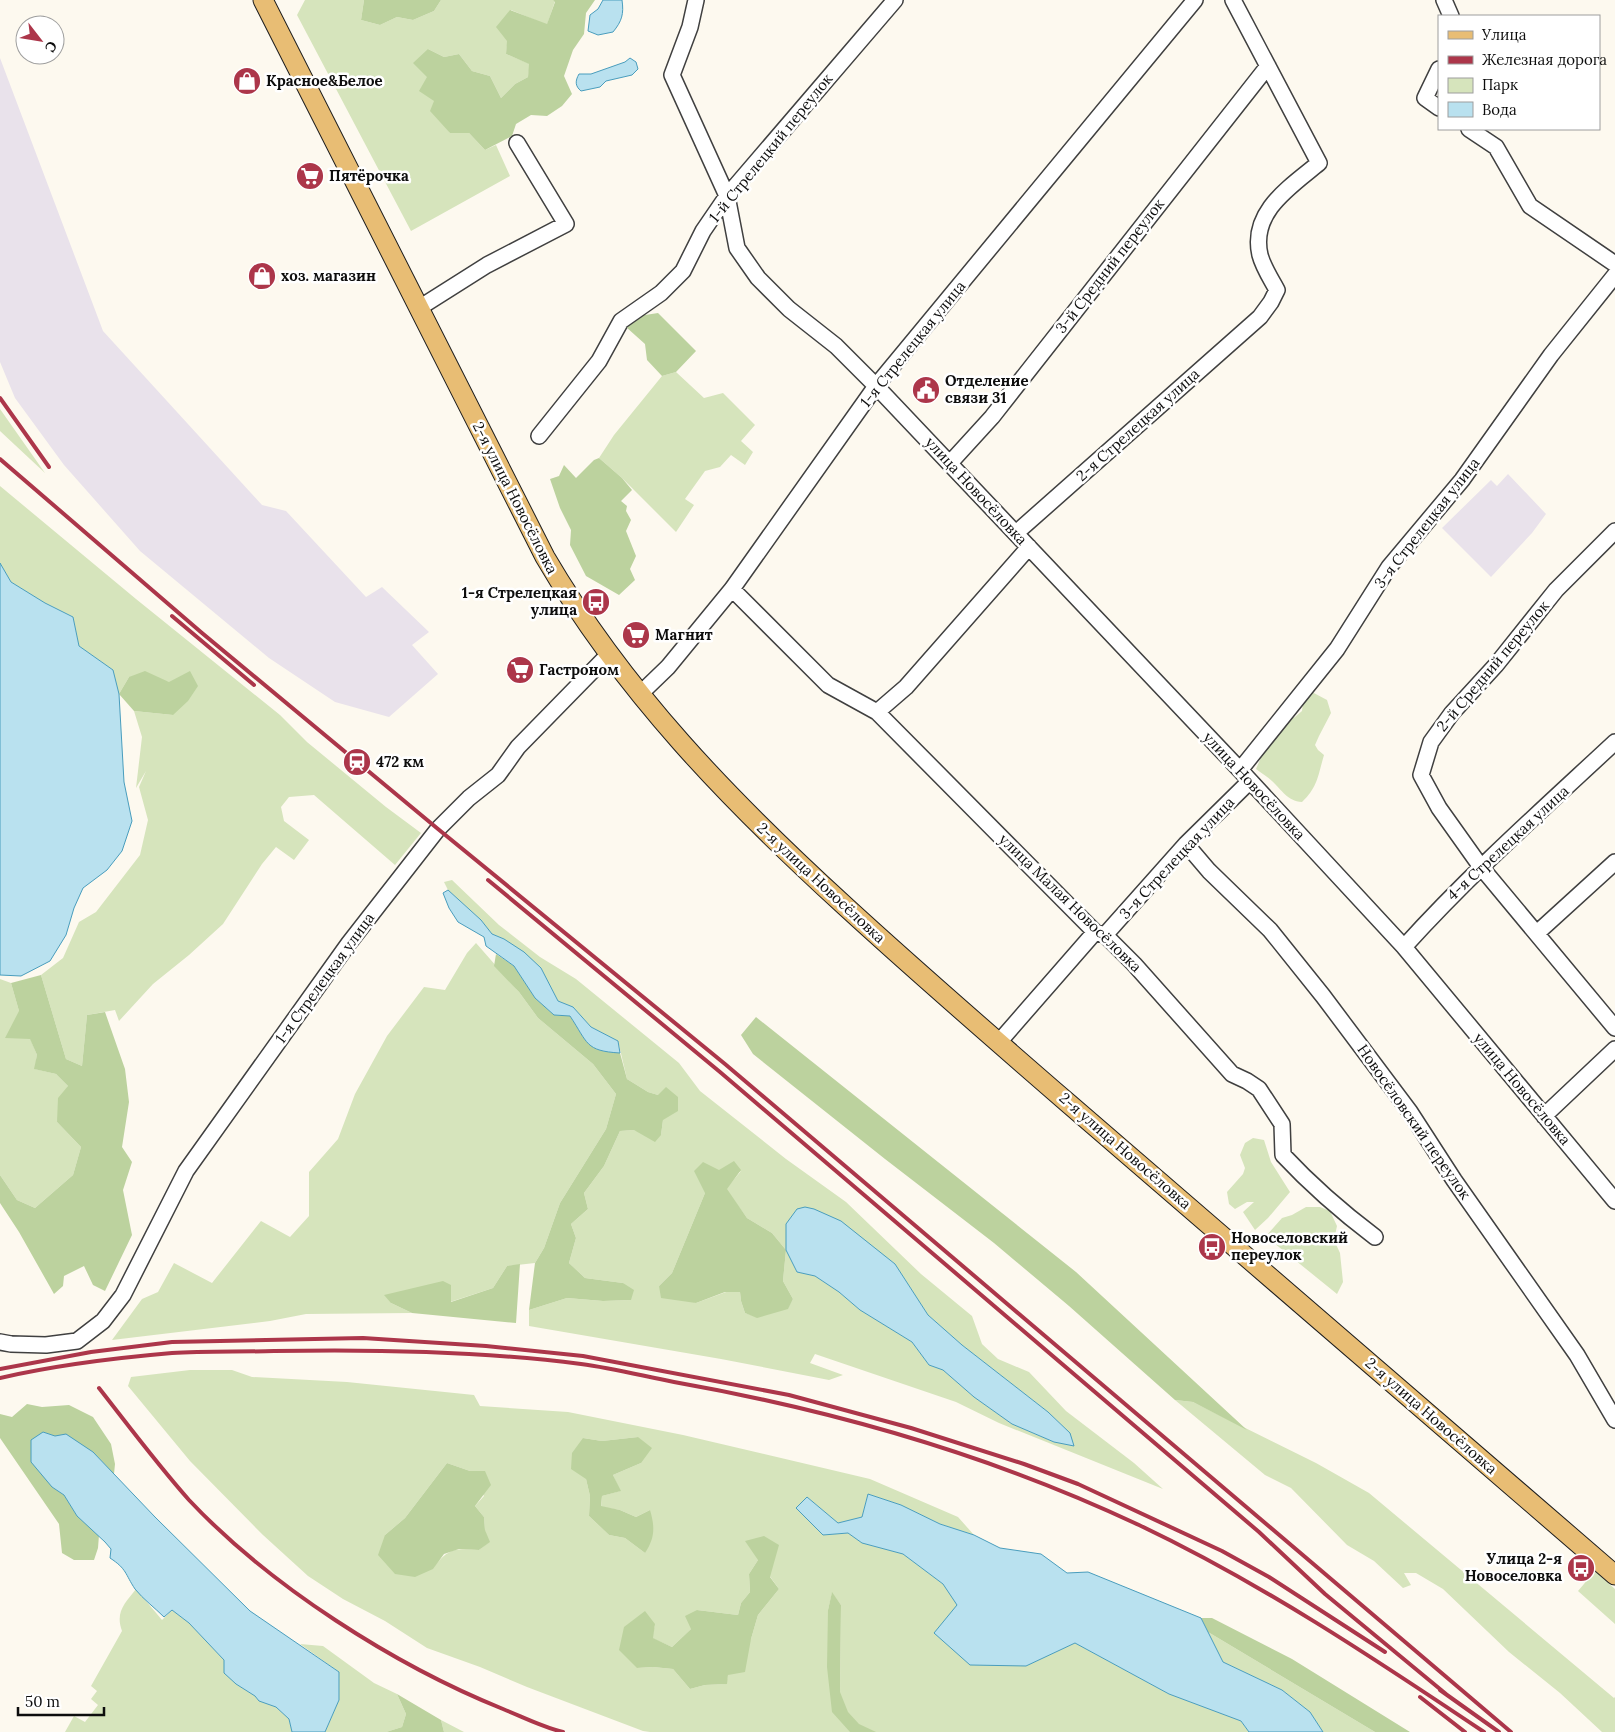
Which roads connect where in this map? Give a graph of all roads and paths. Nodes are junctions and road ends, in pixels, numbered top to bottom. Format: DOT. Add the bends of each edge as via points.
graph roads {
  1 [pos="696,0"];
  2 [pos="895,0"];
  3 [pos="1195,0"];
  4 [pos="1232,0"];
  5 [pos="1444,0"];
  6 [pos="265,1"];
  7 [pos="1450,15"];
  8 [pos="1268,66"];
  9 [pos="1438,71"];
  10 [pos="1438,107"];
  11 [pos="1470,130"];
  12 [pos="517,143"];
  13 [pos="727,196"];
  14 [pos="1615,264"];
  15 [pos="1615,275"];
  16 [pos="419,308"];
  17 [pos="876,386"];
  18 [pos="540,436"];
  19 [pos="950,463"];
  20 [pos="1615,531"];
  21 [pos="1016,533"];
  22 [pos="1029,547"];
  23 [pos="732,588"];
  24 [pos="608,655"];
  25 [pos="640,694"];
  26 [pos="877,712"];
  27 [pos="1615,742"];
  28 [pos="1245,776"];
  29 [pos="1186,844"];
  30 [pos="1615,862"];
  31 [pos="1481,867"];
  32 [pos="1100,933"];
  33 [pos="1537,933"];
  34 [pos="1404,947"];
  35 [pos="1615,1028"];
  36 [pos="999,1042"];
  37 [pos="1615,1050"];
  38 [pos="1544,1116"];
  39 [pos="1615,1201"];
  40 [pos="1375,1237"];
  41 [pos="0,1342"];
  42 [pos="1615,1420"];
  43 [pos="1615,1575"];
  1 -- 13 [label="street, улица Новосёловка" via="690,27 672,75"];
  2 -- 13 [label="street, 1-й Стрелецкий переулок"];
  3 -- 17 [label="street, 1-я Стрелецкая улица"];
  4 -- 8 [label="street"];
  5 -- 7 [label="street"];
  6 -- 16 [label="main road, 2-я улица Новосёловка"];
  8 -- 19 [label="street, 3-й Средний переулок" via="992,417"];
  8 -- 21 [label="street, 2-я Стрелецкая улица" via="1319,163 1273,203 1263,219 1258,235 1260,256 1277,290 1271,302 1260,317"];
  9 -- 10 [label="street" via="1425,98"];
  11 -- 14 [label="street" via="1496,147 1530,206"];
  12 -- 16 [label="street" via="566,224 487,264"];
  13 -- 17 [label="street, улица Новосёловка" via="737,248 758,278 836,346"];
  13 -- 18 [label="street, 1-й Стрелецкий переулок" via="703,231 683,271 661,293 621,321 599,361"];
  15 -- 28 [label="street, 3-я Стрелецкая улица" via="1552,355 1462,480 1388,567 1336,649"];
  16 -- 24 [label="main road, 2-я улица Новосёловка" via="545,557"];
  17 -- 19 [label="street, улица Новосёловка"];
  17 -- 23 [label="street, 1-я Стрелецкая улица"];
  19 -- 21 [label="street, улица Новосёловка"];
  20 -- 31 [label="street, 2-й Средний переулок" via="1556,590 1496,665 1452,712 1431,742 1421,775 1439,808"];
  21 -- 22 [label="street, улица Новосёловка"];
  22 -- 26 [label="street" via="906,687"];
  22 -- 28 [label="street, улица Новосёловка"];
  23 -- 25 [label="street, 1-я Стрелецкая улица" via="668,667"];
  23 -- 26 [label="street, улица Малая Новосёловка" via="828,685"];
  24 -- 25 [label="main road, 2-я улица Новосёловка"];
  24 -- 41 [label="street, 1-я Стрелецкая улица" via="518,747 498,775 442,824 348,943 186,1171 123,1295 103,1321 77,1341 46,1345"];
  25 -- 36 [label="main road, 2-я улица Новосёловка" via="707,772 777,843 926,980"];
  26 -- 32 [label="street, улица Малая Новосёловка"];
  27 -- 31 [label="street, 4-я Стрелецкая улица"];
  28 -- 29 [label="street, 3-я Стрелецкая улица"];
  28 -- 34 [label="street, улица Новосёловка"];
  29 -- 32 [label="street, 3-я Стрелецкая улица"];
  29 -- 42 [label="street, Новосёловский переулок" via="1270,930 1410,1112 1577,1355"];
  30 -- 33 [label="street"];
  31 -- 33 [label="street, 2-й Средний переулок"];
  31 -- 34 [label="street, 4-я Стрелецкая улица"];
  32 -- 36 [label="street, 3-я Стрелецкая улица"];
  32 -- 40 [label="street, улица Малая Новосёловка" via="1134,964 1232,1074 1259,1090 1282,1124 1283,1155 1306,1180"];
  33 -- 35 [label="street, 2-й Средний переулок"];
  34 -- 38 [label="street, улица Новосёловка"];
  36 -- 43 [label="main road, 2-я улица Новосёловка"];
  37 -- 38 [label="street"];
  38 -- 39 [label="street, улица Новосёловка"];
}
